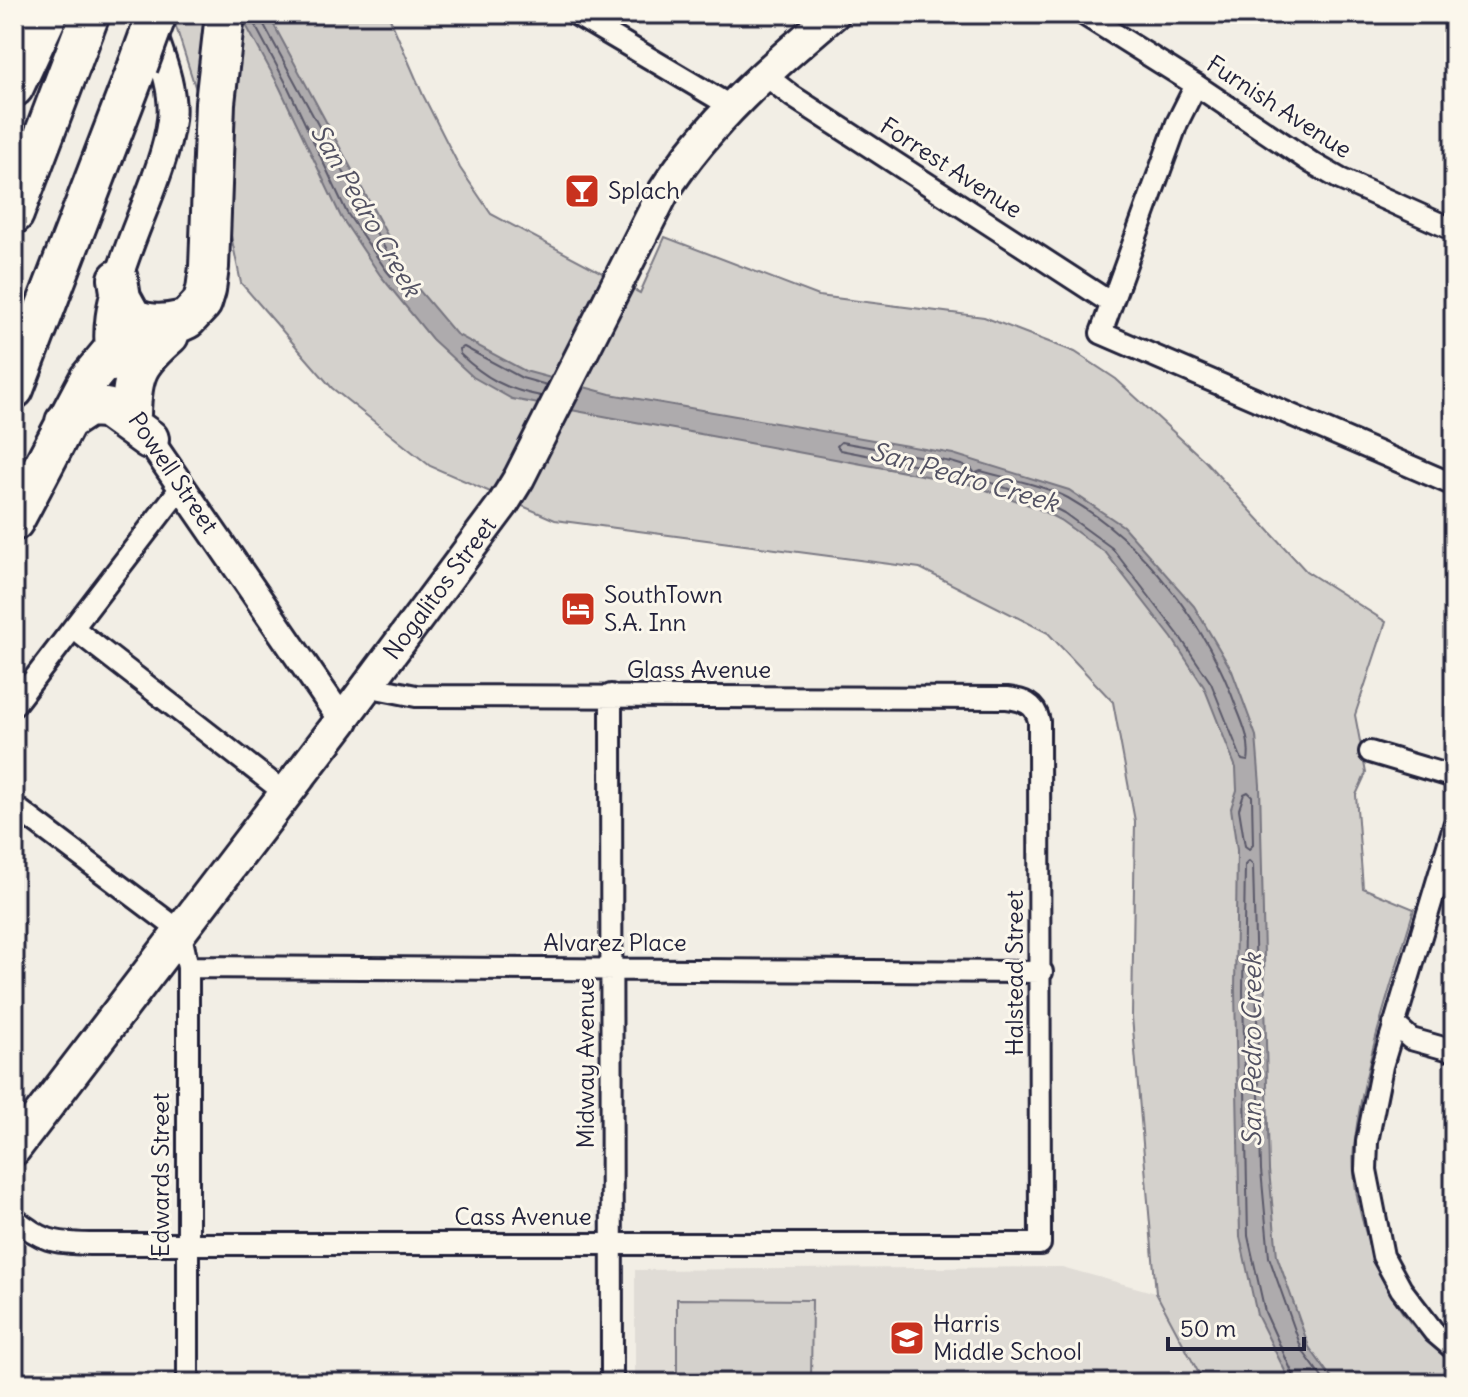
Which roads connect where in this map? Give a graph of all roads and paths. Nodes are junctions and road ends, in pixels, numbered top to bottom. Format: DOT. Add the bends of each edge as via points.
graph roads {
  1 [pos="21,14"];
  2 [pos="48,14"];
  3 [pos="147,14"];
  4 [pos="157,14"];
  5 [pos="225,14"];
  6 [pos="575,14"];
  7 [pos="834,14"];
  8 [pos="1083,14"];
  9 [pos="88,18"];
  10 [pos="14,20"];
  11 [pos="765,75"];
  12 [pos="1196,85"];
  13 [pos="14,87"];
  14 [pos="732,107"];
  15 [pos="14,214"];
  16 [pos="1454,230"];
  17 [pos="118,279"];
  18 [pos="1111,303"];
  19 [pos="187,319"];
  20 [pos="109,355"];
  21 [pos="14,389"];
  22 [pos="65,422"];
  23 [pos="140,426"];
  24 [pos="1454,485"];
  25 [pos="182,486"];
  26 [pos="14,521"];
  27 [pos="73,628"];
  28 [pos="366,686"];
  29 [pos="611,695"];
  30 [pos="14,705"];
  31 [pos="1031,705"];
  32 [pos="342,720"];
  33 [pos="1370,752"];
  34 [pos="1454,777"];
  35 [pos="285,793"];
  36 [pos="14,806"];
  37 [pos="1454,826"];
  38 [pos="180,931"];
  39 [pos="188,967"];
  40 [pos="612,968"];
  41 [pos="1042,972"];
  42 [pos="1394,1024"];
  43 [pos="1454,1051"];
  44 [pos="14,1149"];
  45 [pos="14,1218"];
  46 [pos="612,1243"];
  47 [pos="187,1244"];
  48 [pos="1040,1244"];
  49 [pos="1454,1349"];
  50 [pos="188,1383"];
  51 [pos="612,1383"];
  1 -- 10 [label="main road"];
  2 -- 13 [label="highway"];
  3 -- 17 [label="street, Powell Street" via="169,85 171,118 163,161"];
  4 -- 21 [label="highway, bridge"];
  5 -- 19 [label="highway" via="206,290"];
  6 -- 14 [label="street"];
  7 -- 11 [label="main road, Nogalitos Street"];
  8 -- 12 [label="street, Furnish Avenue"];
  9 -- 15 [label="highway"];
  11 -- 14 [label="main road, Nogalitos Street"];
  11 -- 18 [label="street, Forrest Avenue"];
  12 -- 16 [label="street, Furnish Avenue" via="1340,179"];
  12 -- 18 [label="street"];
  14 -- 28 [label="main road, Nogalitos Street" via="664,191 503,504"];
  17 -- 19 [label="highway" via="132,318 165,324"];
  17 -- 20 [label="street, Powell Street"];
  18 -- 24 [label="street" via="1101,333"];
  19 -- 20 [label="highway"];
  19 -- 23 [label="highway" via="138,365 132,383"];
  20 -- 22 [label="highway"];
  20 -- 23 [label="street, Powell Street"];
  22 -- 23 [label="highway" via="88,407 106,408"];
  22 -- 26 [label="highway"];
  23 -- 25 [label="street, Powell Street"];
  25 -- 27 [label="street"];
  25 -- 32 [label="street, Powell Street"];
  27 -- 30 [label="street"];
  27 -- 35 [label="street"];
  28 -- 29 [label="street, Glass Avenue" via="416,696"];
  28 -- 32 [label="main road, Nogalitos Street"];
  29 -- 31 [label="street, Glass Avenue" via="1007,698"];
  29 -- 40 [label="street, Midway Avenue"];
  31 -- 41 [label="street, Halstead Street" via="1039,721"];
  32 -- 35 [label="main road, Nogalitos Street"];
  33 -- 34 [label="street"];
  35 -- 38 [label="main road, Nogalitos Street"];
  36 -- 38 [label="street"];
  37 -- 42 [label="street"];
  38 -- 39 [label="street, Edwards Street"];
  38 -- 44 [label="main road, Nogalitos Street"];
  39 -- 40 [label="street, Alvarez Place"];
  39 -- 47 [label="street, Edwards Street"];
  40 -- 41 [label="street, Alvarez Place"];
  40 -- 46 [label="street, Midway Avenue"];
  41 -- 48 [label="street, Halstead Street"];
  42 -- 43 [label="street" via="1411,1039"];
  42 -- 49 [label="street" via="1367,1142 1369,1197 1383,1256 1401,1289"];
  45 -- 47 [label="street, Cass Avenue" via="36,1235 60,1243"];
  46 -- 47 [label="street, Cass Avenue"];
  46 -- 48 [label="street, Cass Avenue"];
  46 -- 51 [label="street, Midway Avenue"];
  47 -- 50 [label="street, Edwards Street"];
}
